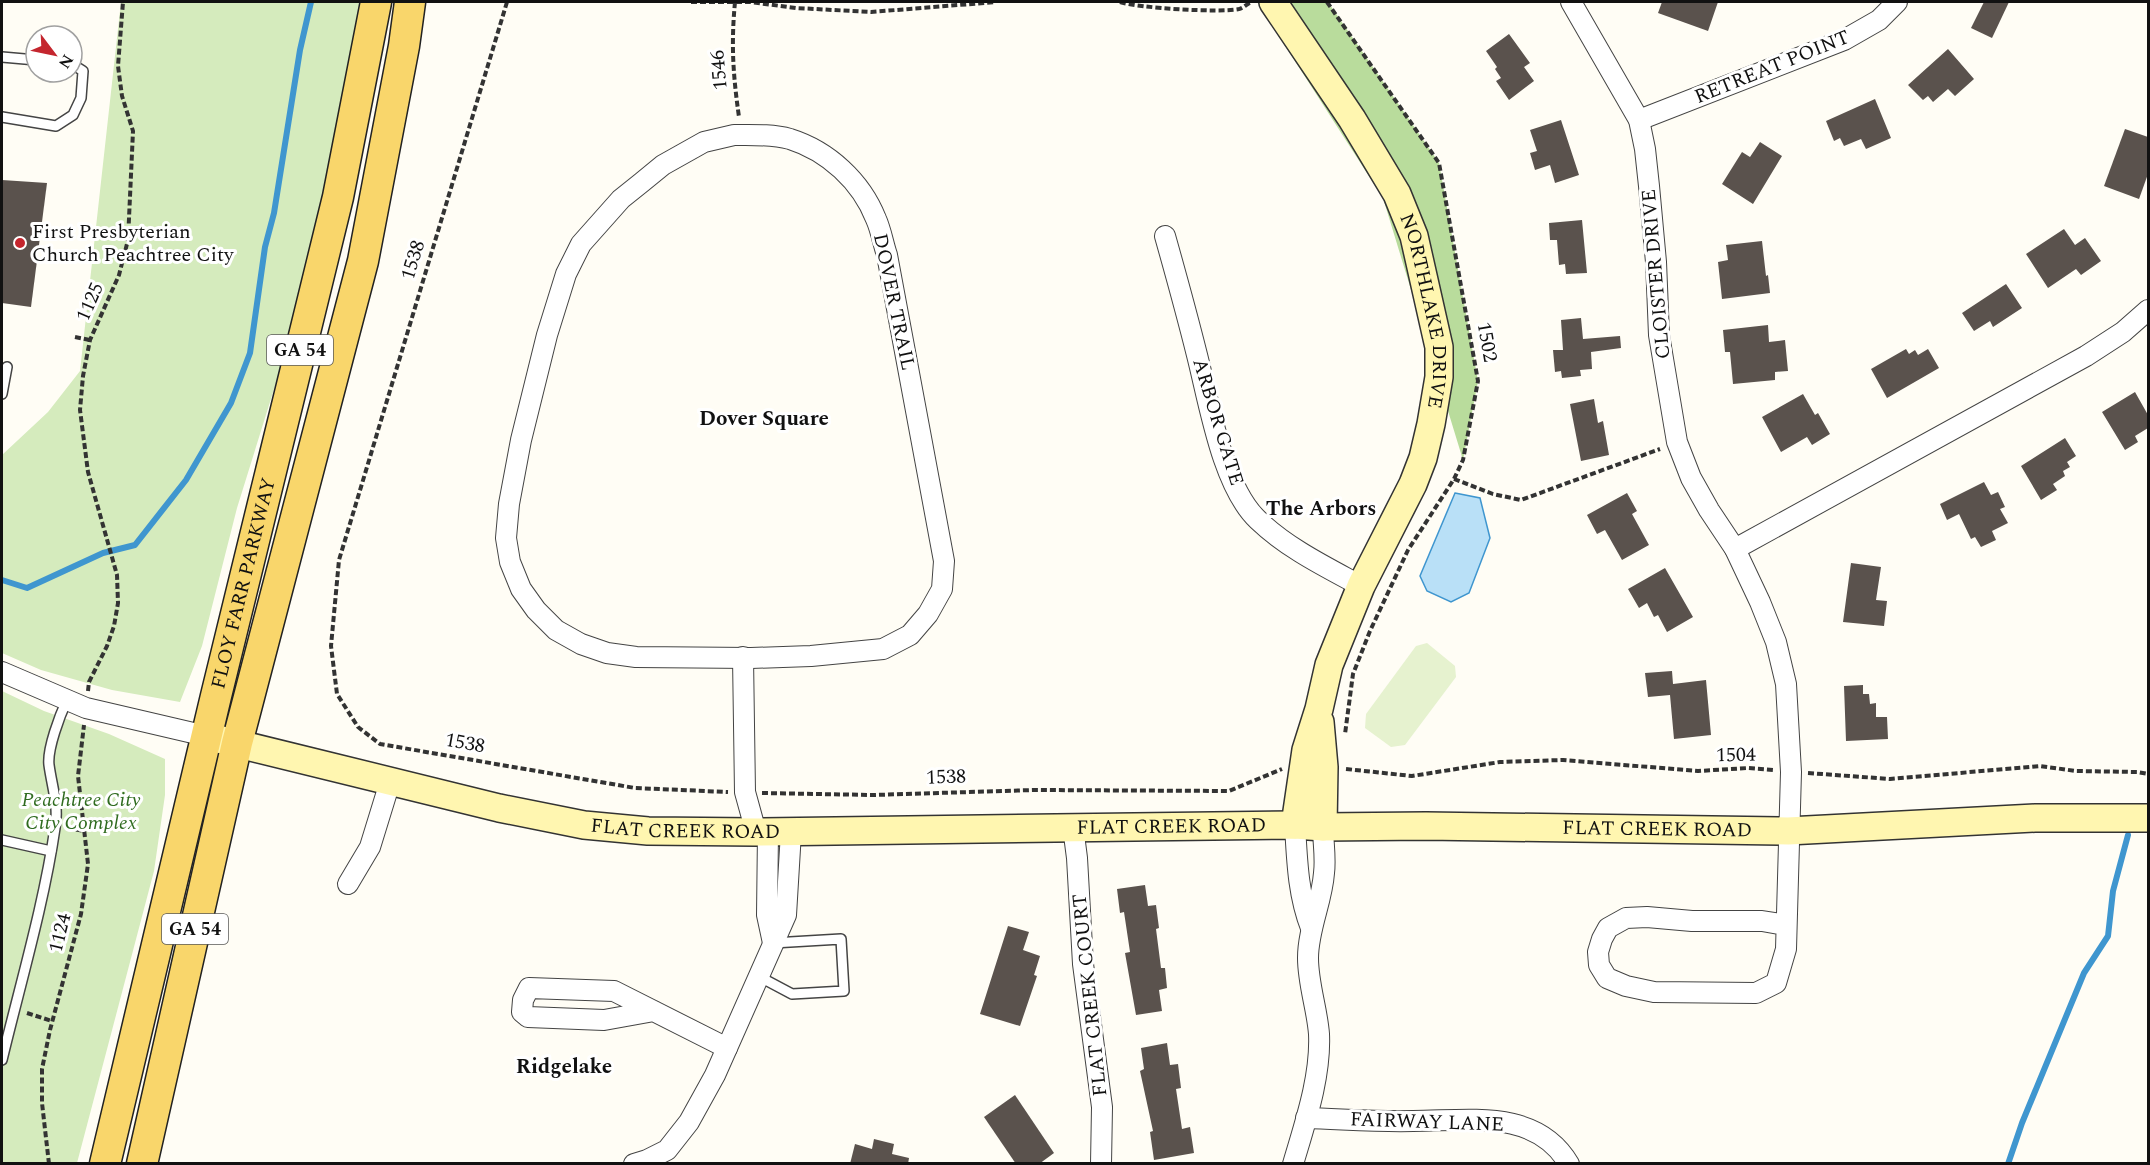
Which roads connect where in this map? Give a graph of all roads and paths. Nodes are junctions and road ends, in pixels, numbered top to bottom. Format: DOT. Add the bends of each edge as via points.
graph roads {
  1 [pos="123,2"];
  2 [pos="376,2"];
  3 [pos="410,2"];
  4 [pos="507,2"];
  5 [pos="691,2"];
  6 [pos="735,2"];
  7 [pos="996,2"];
  8 [pos="1120,2"];
  9 [pos="1251,2"];
  10 [pos="1273,2"];
  11 [pos="1327,2"];
  12 [pos="1572,2"];
  13 [pos="1897,2"];
  14 [pos="2,57"];
  15 [pos="24,59"];
  16 [pos="82,84"];
  17 [pos="2,117"];
  18 [pos="1639,120"];
  19 [pos="742,135"];
  20 [pos="1165,236"];
  21 [pos="2148,310"];
  22 [pos="75,337"];
  23 [pos="90,340"];
  24 [pos="7,367"];
  25 [pos="2,394"];
  26 [pos="1677,442"];
  27 [pos="1454,479"];
  28 [pos="1735,549"];
  29 [pos="1361,586"];
  30 [pos="743,657"];
  31 [pos="2,672"];
  32 [pos="67,700"];
  33 [pos="86,708"];
  34 [pos="206,736"];
  35 [pos="237,743"];
  36 [pos="1344,745"];
  37 [pos="1314,767"];
  38 [pos="1791,772"];
  39 [pos="2148,774"];
  40 [pos="390,782"];
  41 [pos="745,792"];
  42 [pos="2148,818"];
  43 [pos="1295,825"];
  44 [pos="1073,827"];
  45 [pos="1323,827"];
  46 [pos="1788,831"];
  47 [pos="772,832"];
  48 [pos="2,840"];
  49 [pos="51,851"];
  50 [pos="348,884"];
  51 [pos="1786,925"];
  52 [pos="1311,928"];
  53 [pos="773,943"];
  54 [pos="759,978"];
  55 [pos="14,1009"];
  56 [pos="654,1011"];
  57 [pos="6,1020"];
  58 [pos="52,1021"];
  59 [pos="727,1048"];
  60 [pos="2,1060"];
  61 [pos="1306,1118"];
  62 [pos="49,1164"];
  63 [pos="105,1164"];
  64 [pos="142,1164"];
  65 [pos="634,1164"];
  66 [pos="1101,1164"];
  67 [pos="1293,1164"];
  68 [pos="1569,1164"];
  1 -- 23 [label="path, 1125" via="118,66 133,131 128,240 119,275"];
  2 -- 34 [label="main road, FLOY FARR PARKWAY / GA 54" via="338,197"];
  3 -- 35 [label="main road, FLOY FARR PARKWAY / GA 54" via="363,261"];
  4 -- 41 [label="path, 1538" via="339,560 331,646 337,693 358,727 380,744 636,788"];
  5 -- 6 [label="path"];
  6 -- 7 [label="path" via="871,12"];
  6 -- 19 [label="path, 1546" via="731,40"];
  8 -- 9 [label="path" via="1208,9 1240,9"];
  10 -- 29 [label="street, NORTHLAKE DRIVE" via="1397,194 1414,236 1439,347 1439,377 1423,458"];
  11 -- 27 [label="path, 1502" via="1439,163 1478,381 1463,460"];
  12 -- 18 [label="street, CLOISTER DRIVE"];
  13 -- 18 [label="street, RETREAT POINT" via="1879,20 1844,40"];
  14 -- 15 [label="lane"];
  16 -- 17 [label="lane" via="73,115 56,126"];
  18 -- 26 [label="street, CLOISTER DRIVE" via="1649,186 1659,335"];
  19 -- 30 [label="street, DOVER TRAIL" via="789,139 817,151 843,168 876,218 887,255 944,561 942,590 928,614 910,634 883,649"];
  19 -- 30 [label="street, DOVER TRAIL" via="704,142 663,165 621,199 581,244 566,274 547,335 521,440 506,538 521,589 556,630 581,644 636,657"];
  20 -- 29 [label="street, ARBOR GATE" via="1232,482 1257,519 1279,537"];
  21 -- 28 [label="street" via="2086,356"];
  22 -- 23 [label="path"];
  23 -- 33 [label="path, 1125" via="80,410 83,444 117,575 118,603 107,646 89,682"];
  24 -- 25 [label="lane"];
  26 -- 27 [label="path" via="1521,500"];
  26 -- 28 [label="street, CLOISTER DRIVE" via="1691,478"];
  27 -- 36 [label="path, 1502" via="1408,550 1370,631 1353,674"];
  28 -- 38 [label="street, CLOISTER DRIVE" via="1776,642 1786,684"];
  29 -- 37 [label="street, NORTHLAKE DRIVE" via="1329,665 1319,709"];
  30 -- 41 [label="street"];
  31 -- 32 [label="street"];
  32 -- 33 [label="street"];
  32 -- 49 [label="lane" via="48,763 57,801"];
  33 -- 34 [label="street"];
  33 -- 58 [label="path, 1124" via="78,776 88,864 81,914"];
  34 -- 35 [label="street, FLAT CREEK ROAD"];
  34 -- 63 [label="main road, FLOY FARR PARKWAY / GA 54"];
  35 -- 40 [label="street, FLAT CREEK ROAD"];
  35 -- 64 [label="main road, FLOY FARR PARKWAY / GA 54"];
  37 -- 38 [label="path, 1504" via="1412,776 1500,762 1563,760 1698,771 1748,768"];
  37 -- 41 [label="path, 1538" via="1280,770 1230,791 1035,790 873,795"];
  37 -- 43 [label="street, NORTHLAKE DRIVE"];
  37 -- 45 [label="street, NORTHLAKE DRIVE"];
  38 -- 39 [label="path, 1504" via="1890,778 2040,766"];
  38 -- 46 [label="street, CLOISTER DRIVE"];
  40 -- 47 [label="street, FLAT CREEK ROAD" via="584,825 648,831"];
  40 -- 50 [label="street" via="370,847"];
  41 -- 47 [label="street"];
  42 -- 46 [label="street, FLAT CREEK ROAD" via="2036,818"];
  43 -- 44 [label="street, FLAT CREEK ROAD"];
  43 -- 45 [label="street, FLAT CREEK ROAD"];
  43 -- 52 [label="street, NORTHLAKE DRIVE" via="1304,910"];
  44 -- 47 [label="street, FLAT CREEK ROAD"];
  44 -- 66 [label="street, FLAT CREEK COURT" via="1083,964 1102,1107"];
  45 -- 46 [label="street, FLAT CREEK ROAD"];
  45 -- 52 [label="street, NORTHLAKE DRIVE" via="1324,873"];
  46 -- 51 [label="street, CLOISTER DRIVE"];
  47 -- 53 [label="street" via="786,915"];
  48 -- 49 [label="lane"];
  49 -- 55 [label="lane"];
  51 -- 51 [label="street, CLOISTER DRIVE" via="1626,918 1608,928 1598,952 1599,965 1607,978 1654,992 1756,993 1776,983 1786,949"];
  52 -- 61 [label="street, NORTHLAKE DRIVE" via="1310,984 1319,1038"];
  53 -- 54 [label="street"];
  53 -- 54 [label="lane" via="841,939 844,991 792,994"];
  54 -- 59 [label="street"];
  55 -- 57 [label="lane"];
  55 -- 58 [label="path"];
  56 -- 56 [label="street" via="614,991 529,988 522,1012 528,1017 604,1020"];
  56 -- 59 [label="street"];
  57 -- 60 [label="lane"];
  58 -- 62 [label="path, 1124" via="42,1070"];
  59 -- 65 [label="street" via="689,1122 667,1150"];
  61 -- 67 [label="street, NORTHLAKE DRIVE"];
  61 -- 68 [label="street, FAIRWAY LANE" via="1502,1121 1541,1135 1557,1146"];
}
